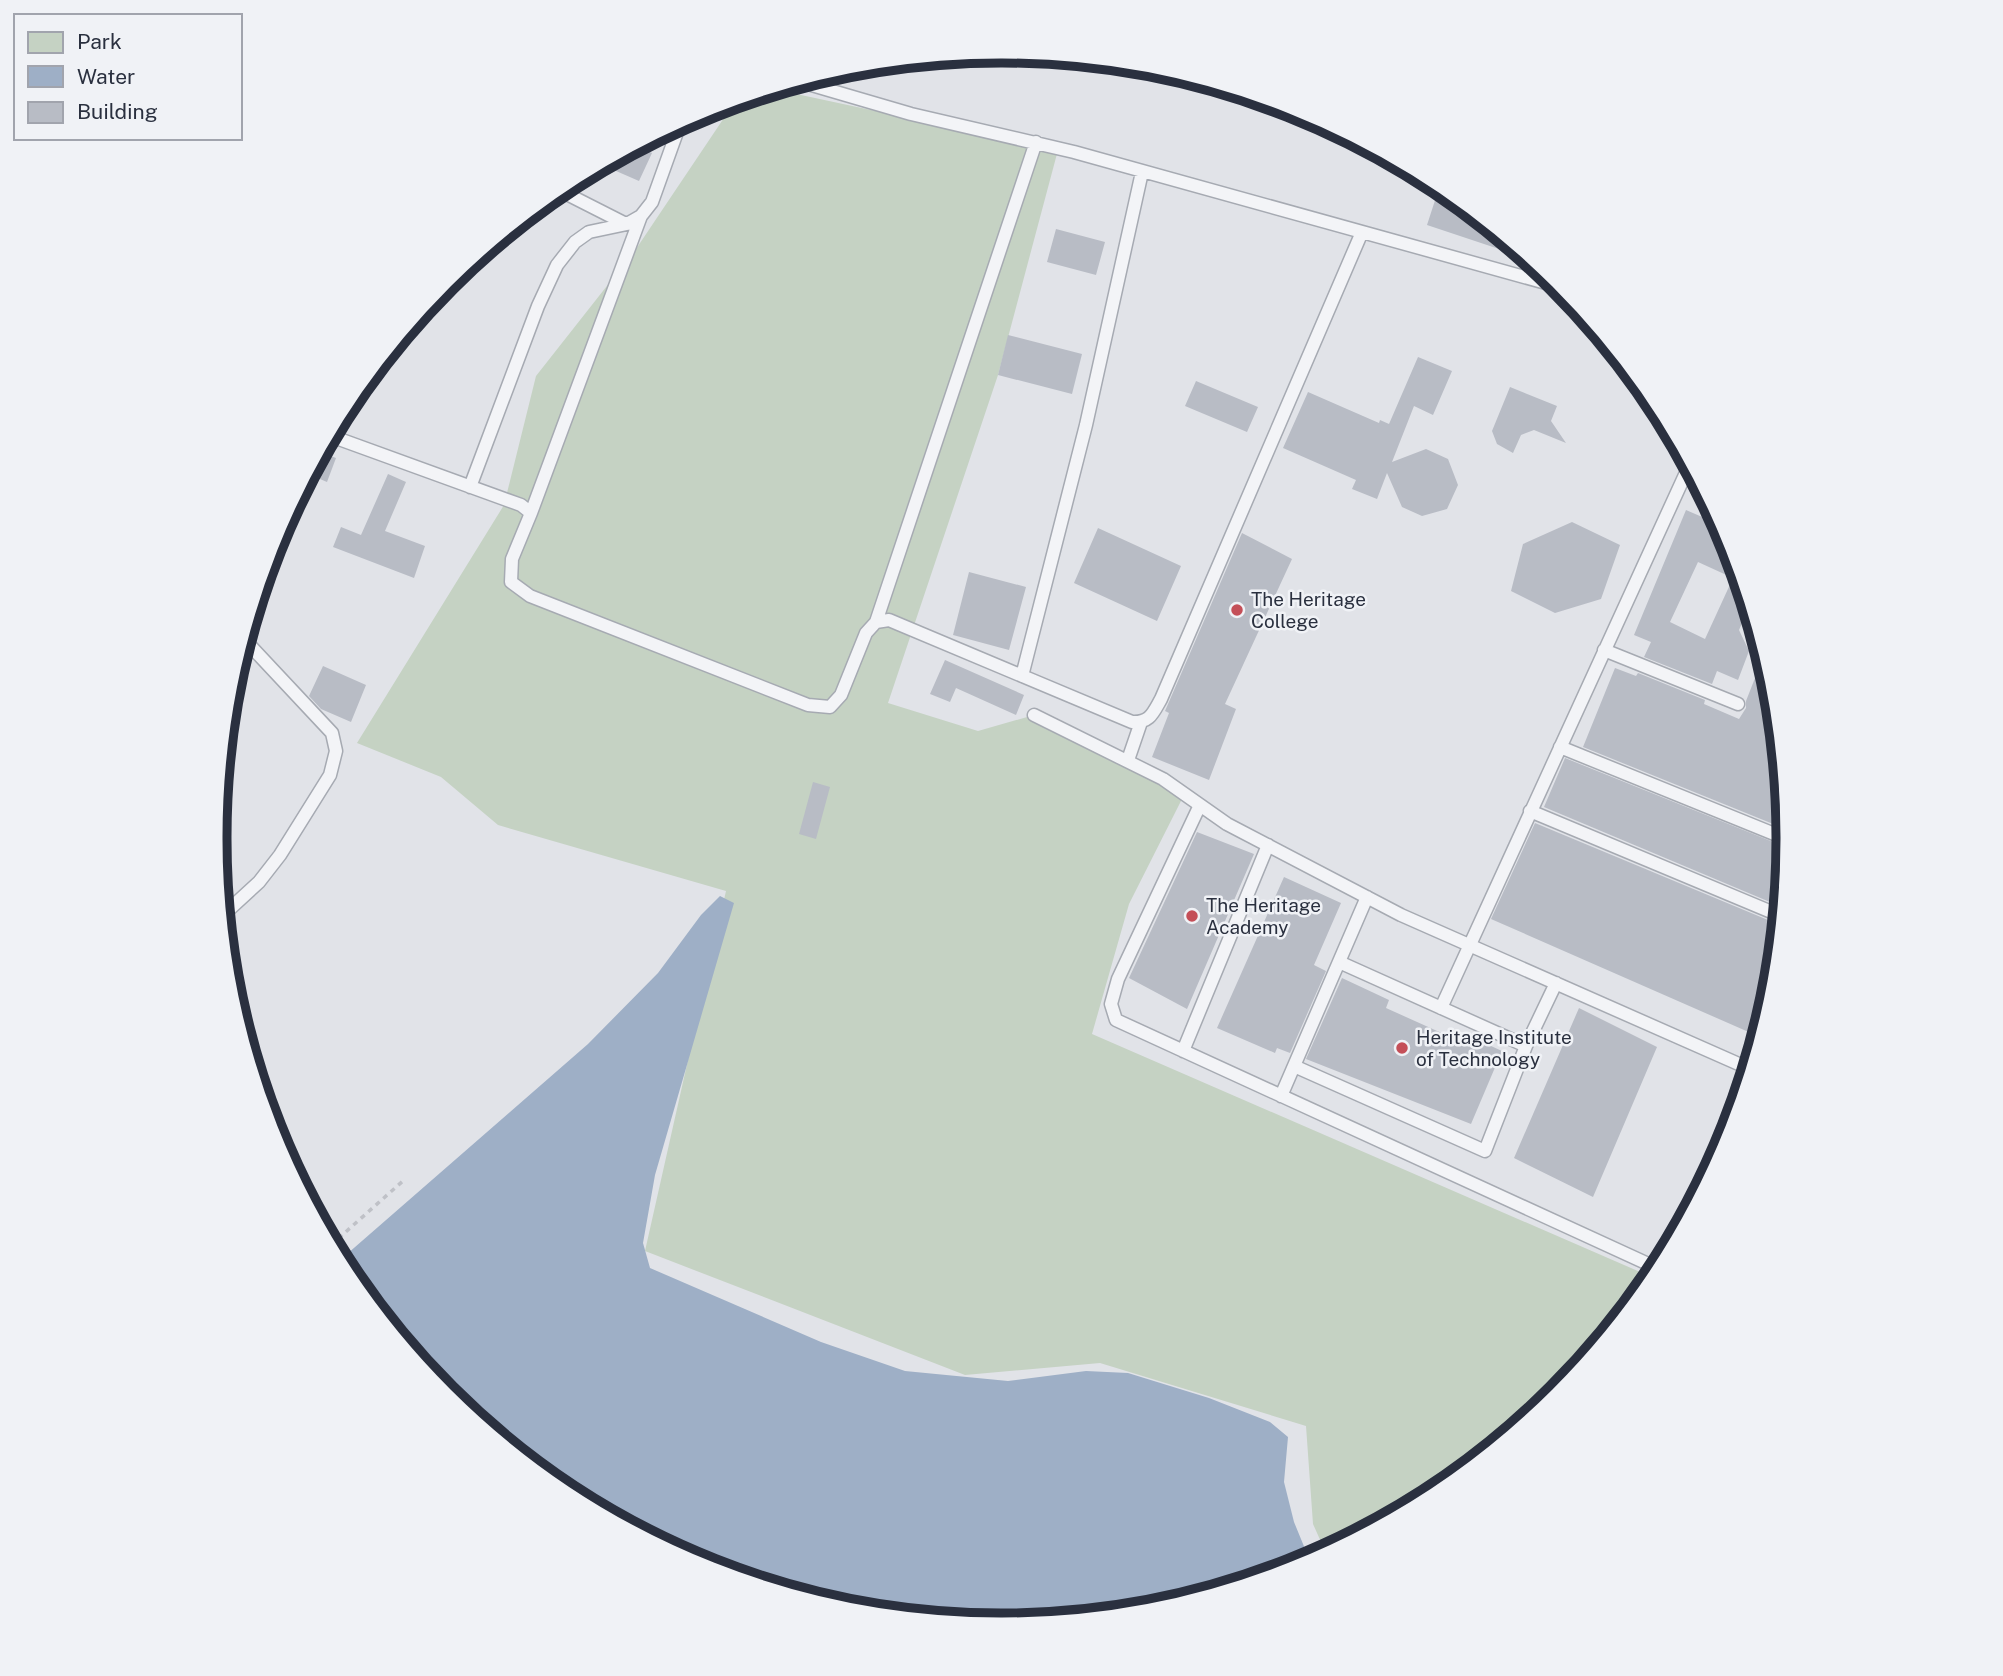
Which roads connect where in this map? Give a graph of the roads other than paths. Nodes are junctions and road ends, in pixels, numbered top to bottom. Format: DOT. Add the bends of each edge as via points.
graph roads {
  1 [pos="815,86"];
  2 [pos="676,135"];
  3 [pos="1036,142"];
  4 [pos="1142,172"];
  5 [pos="569,195"];
  6 [pos="640,216"];
  7 [pos="627,224"];
  8 [pos="1362,232"];
  9 [pos="1541,282"];
  10 [pos="337,438"];
  11 [pos="1685,474"];
  12 [pos="470,487"];
  13 [pos="531,513"];
  14 [pos="876,622"];
  15 [pos="251,646"];
  16 [pos="1604,650"];
  17 [pos="1022,676"];
  18 [pos="1738,704"];
  19 [pos="1034,715"];
  20 [pos="1141,722"];
  21 [pos="1560,747"];
  22 [pos="1128,760"];
  23 [pos="1200,805"];
  24 [pos="1531,811"];
  25 [pos="1776,835"];
  26 [pos="1268,845"];
  27 [pos="1367,897"];
  28 [pos="230,909"];
  29 [pos="1773,912"];
  30 [pos="1469,945"];
  31 [pos="1339,962"];
  32 [pos="1556,983"];
  33 [pos="1441,1008"];
  34 [pos="1526,1046"];
  35 [pos="1183,1051"];
  36 [pos="1742,1065"];
  37 [pos="1294,1066"];
  38 [pos="1281,1096"];
  39 [pos="1649,1264"];
  1 -- 3 [label="lane" via="911,114"];
  2 -- 6 [label="lane" via="652,202"];
  3 -- 4 [label="lane"];
  3 -- 14 [label="lane"];
  4 -- 8 [label="lane"];
  4 -- 17 [label="lane" via="1086,425"];
  5 -- 7 [label="lane"];
  6 -- 7 [label="lane"];
  6 -- 13 [label="lane"];
  7 -- 12 [label="lane" via="589,232 557,265"];
  8 -- 9 [label="lane"];
  8 -- 20 [label="lane" via="1161,699 1151,718"];
  10 -- 12 [label="lane"];
  11 -- 16 [label="lane"];
  12 -- 13 [label="lane" via="522,505"];
  13 -- 14 [label="lane" via="512,559 511,582 530,596 808,705 830,707 841,695 866,634"];
  14 -- 17 [label="lane" via="889,620"];
  15 -- 28 [label="lane" via="332,733 336,751 330,775 279,855"];
  16 -- 18 [label="lane"];
  16 -- 21 [label="lane"];
  17 -- 20 [label="lane"];
  19 -- 22 [label="lane"];
  20 -- 22 [label="lane"];
  21 -- 24 [label="lane"];
  21 -- 25 [label="lane"];
  22 -- 23 [label="lane"];
  23 -- 26 [label="lane"];
  23 -- 35 [label="lane" via="1118,979 1111,1004 1116,1020"];
  24 -- 29 [label="lane"];
  24 -- 30 [label="lane"];
  26 -- 27 [label="lane"];
  26 -- 35 [label="lane"];
  27 -- 30 [label="lane"];
  27 -- 31 [label="lane"];
  30 -- 32 [label="lane"];
  30 -- 33 [label="lane"];
  31 -- 33 [label="lane"];
  31 -- 37 [label="lane"];
  32 -- 34 [label="lane"];
  32 -- 36 [label="lane"];
  33 -- 34 [label="lane"];
  34 -- 37 [label="lane" via="1485,1151"];
  35 -- 38 [label="lane"];
  37 -- 38 [label="lane"];
  38 -- 39 [label="lane"];
}
